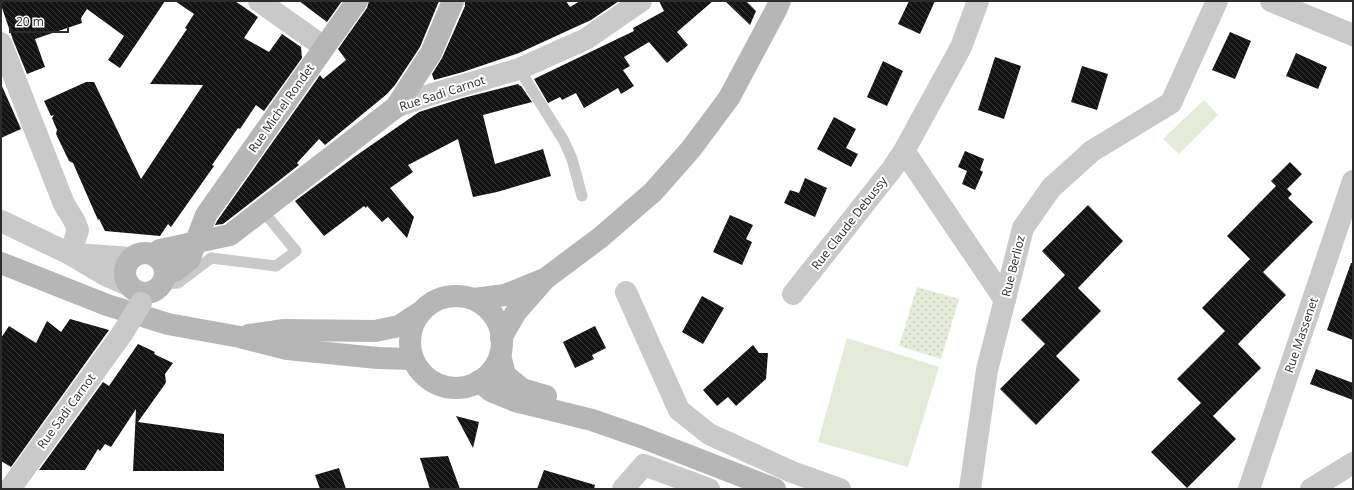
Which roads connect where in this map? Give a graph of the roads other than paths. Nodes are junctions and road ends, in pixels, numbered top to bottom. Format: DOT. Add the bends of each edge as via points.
graph roads {
  1 [pos="259,1"];
  2 [pos="356,1"];
  3 [pos="453,1"];
  4 [pos="641,1"];
  5 [pos="780,1"];
  6 [pos="978,1"];
  7 [pos="1217,1"];
  8 [pos="1271,1"];
  9 [pos="1353,36"];
  10 [pos="1,43"];
  11 [pos="324,47"];
  12 [pos="519,69"];
  13 [pos="396,107"];
  14 [pos="904,151"];
  15 [pos="1353,181"];
  16 [pos="582,196"];
  17 [pos="263,211"];
  18 [pos="1,221"];
  19 [pos="196,242"];
  20 [pos="70,254"];
  21 [pos="131,258"];
  22 [pos="1,263"];
  23 [pos="161,265"];
  24 [pos="544,279"];
  25 [pos="626,292"];
  26 [pos="138,294"];
  27 [pos="793,294"];
  28 [pos="474,300"];
  29 [pos="1004,300"];
  30 [pos="419,313"];
  31 [pos="240,337"];
  32 [pos="500,346"];
  33 [pos="413,359"];
  34 [pos="479,381"];
  35 [pos="1353,463"];
  36 [pos="10,489"];
  37 [pos="623,489"];
  38 [pos="709,489"];
  39 [pos="774,489"];
  40 [pos="840,489"];
  41 [pos="970,489"];
  42 [pos="1249,489"];
  43 [pos="1311,489"];
  1 -- 11 [label="street"];
  2 -- 11 [label="main road, Rue Michel Rondet"];
  3 -- 13 [label="main road" via="431,53"];
  4 -- 12 [label="street, Rue Sadi Carnot" via="586,39"];
  5 -- 24 [label="main road" via="729,98 691,149 653,192 601,237"];
  6 -- 14 [label="street, Rue Claude Debussy" via="961,47"];
  7 -- 29 [label="street, Rue Berlioz" via="1171,103 1092,151 1051,188 1023,228"];
  8 -- 9 [label="street"];
  10 -- 20 [label="street" via="64,204 78,230"];
  11 -- 19 [label="main road, Rue Michel Rondet" via="206,215"];
  12 -- 13 [label="street, Rue Sadi Carnot"];
  12 -- 16 [label="lane" via="564,141 572,159"];
  13 -- 17 [label="main road, Rue Sadi Carnot"];
  14 -- 27 [label="street, Rue Claude Debussy"];
  14 -- 29 [label="street"];
  15 -- 42 [label="street, Rue Massenet"];
  17 -- 19 [label="main road, Rue Sadi Carnot" via="230,235"];
  17 -- 23 [label="lane" via="296,251 276,266 211,258 178,283"];
  18 -- 20 [label="street"];
  19 -- 23 [label="main road" via="190,260 175,271"];
  20 -- 21 [label="street"];
  20 -- 26 [label="street"];
  21 -- 23 [label="main road" via="146,253"];
  21 -- 26 [label="main road" via="125,272 126,280"];
  22 -- 31 [label="main road" via="107,305 168,324"];
  23 -- 26 [label="main road" via="159,288 154,292"];
  24 -- 28 [label="main road" via="505,295"];
  24 -- 32 [label="main road" via="516,312"];
  25 -- 40 [label="street" via="679,410 709,434 792,472"];
  26 -- 36 [label="street, Rue Sadi Carnot, bridge" via="122,334"];
  28 -- 30 [label="main road" via="459,296 444,297 430,303"];
  28 -- 32 [label="main road" via="493,315 499,326"];
  29 -- 41 [label="street, Rue Berlioz" via="987,370"];
  30 -- 31 [label="main road" via="399,326 375,331 284,330"];
  30 -- 33 [label="main road" via="410,336"];
  31 -- 33 [label="main road" via="287,349"];
  32 -- 34 [label="main road" via="495,365"];
  32 -- 39 [label="main road" via="505,375 522,389 634,422 740,464"];
  33 -- 34 [label="main road" via="422,373 434,382 449,387 465,387"];
  34 -- 39 [label="main road" via="491,391 515,401 613,427"];
  35 -- 43 [label="street"];
  37 -- 38 [label="street" via="644,465"];
}
